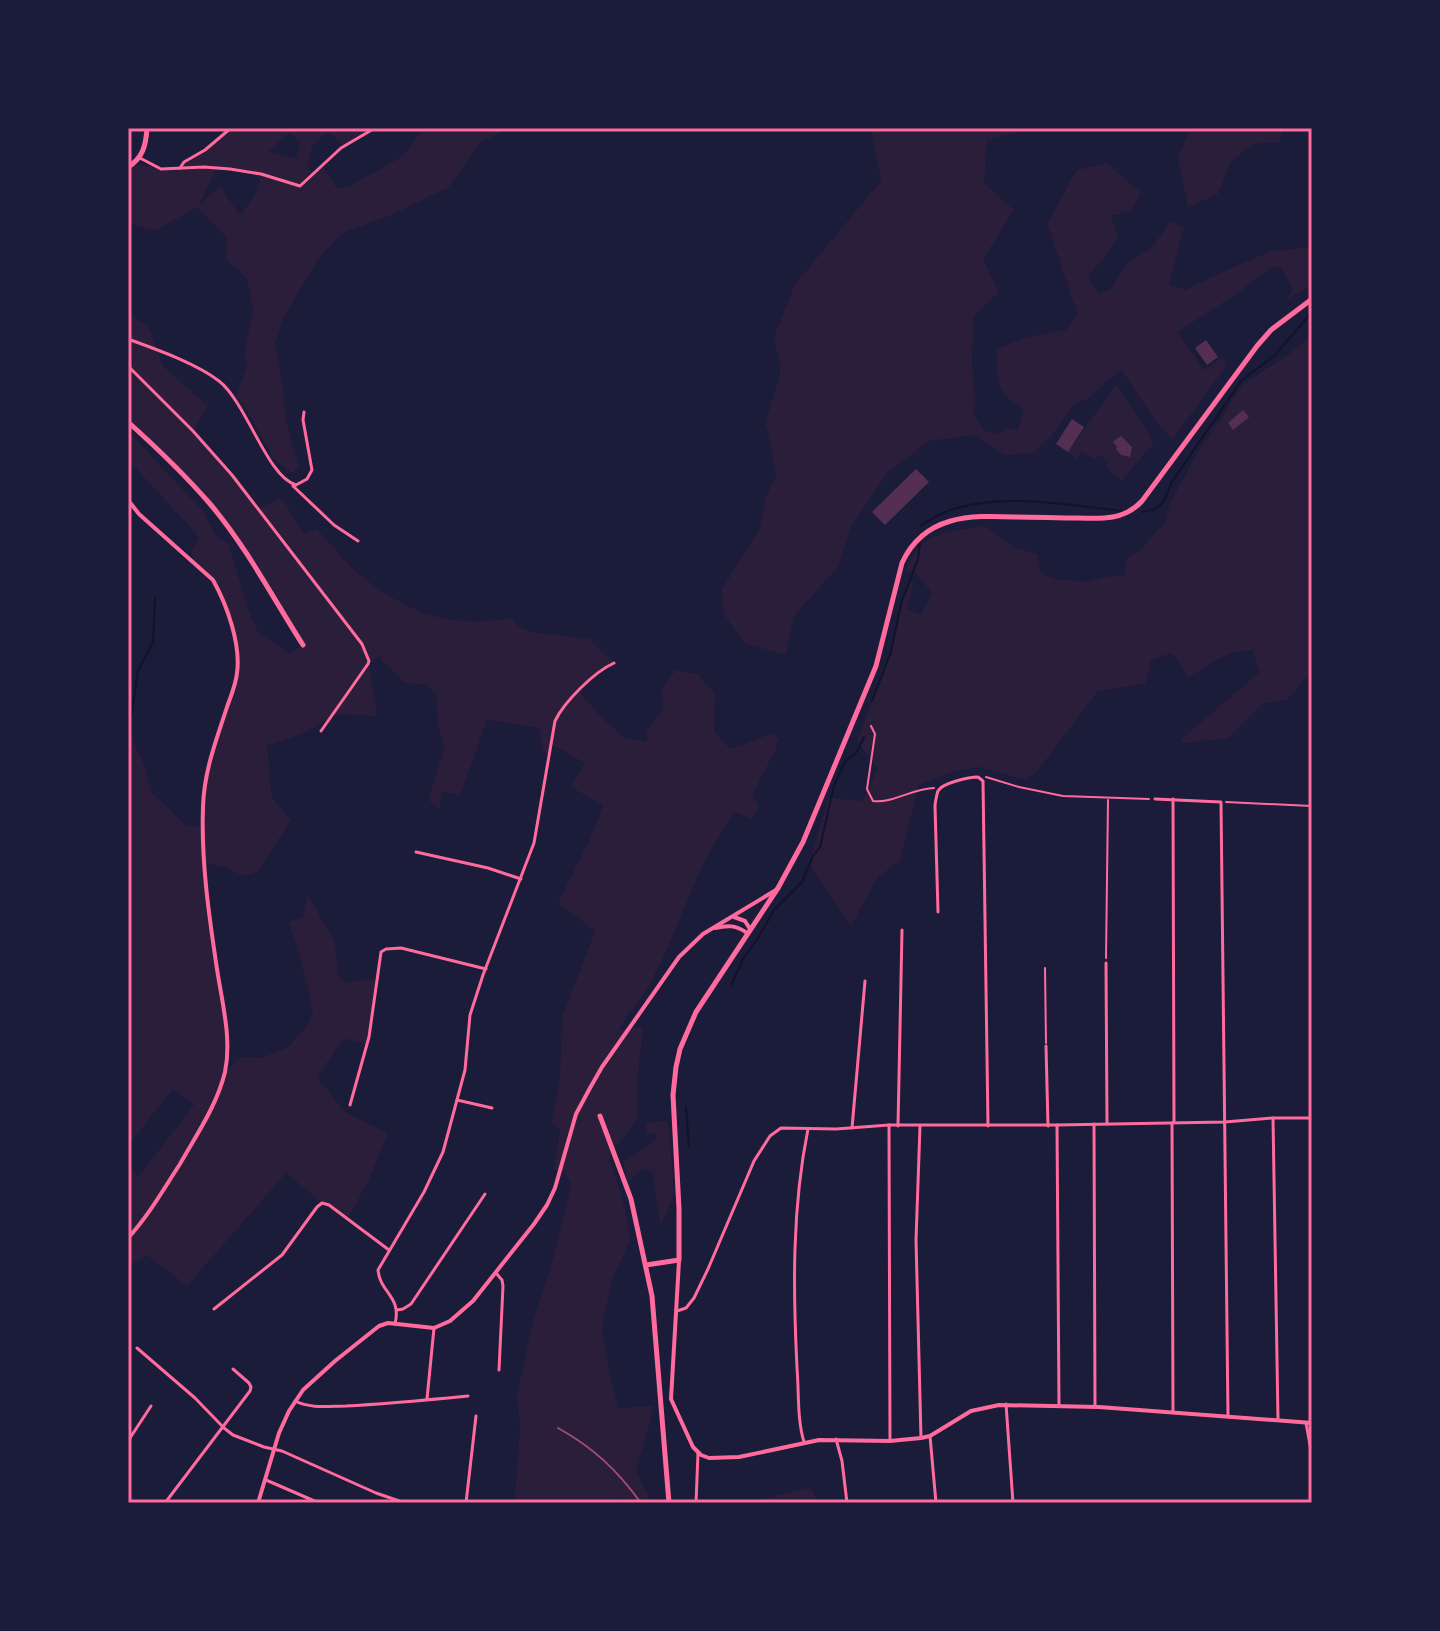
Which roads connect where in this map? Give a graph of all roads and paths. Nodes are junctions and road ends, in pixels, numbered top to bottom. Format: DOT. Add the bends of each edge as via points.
graph roads {
  1 [pos="147,128"];
  2 [pos="231,128"];
  3 [pos="375,128"];
  4 [pos="140,158"];
  5 [pos="128,167"];
  6 [pos="180,168"];
  7 [pos="1312,299"];
  8 [pos="128,339"];
  9 [pos="128,366"];
  10 [pos="304,412"];
  11 [pos="128,422"];
  12 [pos="290,483"];
  13 [pos="128,500"];
  14 [pos="358,541"];
  15 [pos="303,645"];
  16 [pos="614,663"];
  17 [pos="871,726"];
  18 [pos="321,731"];
  19 [pos="981,778"];
  20 [pos="939,789"];
  21 [pos="1108,798"];
  22 [pos="1155,799"];
  23 [pos="1173,799"];
  24 [pos="1221,802"];
  25 [pos="1312,806"];
  26 [pos="416,852"];
  27 [pos="521,879"];
  28 [pos="778,888"];
  29 [pos="938,912"];
  30 [pos="731,916"];
  31 [pos="713,928"];
  32 [pos="902,930"];
  33 [pos="748,931"];
  34 [pos="1106,963"];
  35 [pos="1045,968"];
  36 [pos="486,969"];
  37 [pos="865,981"];
  38 [pos="1046,1046"];
  39 [pos="457,1100"];
  40 [pos="350,1105"];
  41 [pos="492,1108"];
  42 [pos="600,1116"];
  43 [pos="1273,1118"];
  44 [pos="1312,1118"];
  45 [pos="1173,1122"];
  46 [pos="1225,1122"];
  47 [pos="1094,1124"];
  48 [pos="1107,1124"];
  49 [pos="889,1125"];
  50 [pos="1057,1125"];
  51 [pos="898,1126"];
  52 [pos="920,1126"];
  53 [pos="988,1126"];
  54 [pos="1048,1126"];
  55 [pos="852,1128"];
  56 [pos="808,1129"];
  57 [pos="485,1194"];
  58 [pos="128,1238"];
  59 [pos="389,1250"];
  60 [pos="679,1260"];
  61 [pos="646,1265"];
  62 [pos="496,1273"];
  63 [pos="214,1309"];
  64 [pos="397,1310"];
  65 [pos="675,1311"];
  66 [pos="395,1324"];
  67 [pos="434,1328"];
  68 [pos="137,1348"];
  69 [pos="233,1369"];
  70 [pos="499,1370"];
  71 [pos="468,1396"];
  72 [pos="427,1400"];
  73 [pos="295,1401"];
  74 [pos="1006,1404"];
  75 [pos="1059,1405"];
  76 [pos="151,1406"];
  77 [pos="1095,1407"];
  78 [pos="1173,1412"];
  79 [pos="476,1416"];
  80 [pos="1228,1417"];
  81 [pos="1278,1420"];
  82 [pos="1309,1423"];
  83 [pos="224,1428"];
  84 [pos="930,1436"];
  85 [pos="921,1438"];
  86 [pos="836,1439"];
  87 [pos="128,1441"];
  88 [pos="890,1441"];
  89 [pos="804,1442"];
  90 [pos="274,1449"];
  91 [pos="698,1453"];
  92 [pos="1312,1456"];
  93 [pos="1312,1470"];
  94 [pos="266,1480"];
  95 [pos="165,1503"];
  96 [pos="258,1503"];
  97 [pos="319,1503"];
  98 [pos="405,1503"];
  99 [pos="466,1503"];
  100 [pos="669,1503"];
  101 [pos="696,1503"];
  102 [pos="847,1503"];
  103 [pos="936,1503"];
  104 [pos="1013,1503"];
  105 [pos="1311,1503"];
  1 -- 4 [label="main road"];
  2 -- 6 [label="street"];
  3 -- 6 [label="street" via="341,148 300,186 230,169"];
  4 -- 5 [label="main road"];
  4 -- 6 [label="street" via="161,169"];
  7 -- 28 [label="main road" via="1257,346 1130,512 1096,519 965,517 931,529 910,547 873,675 803,842"];
  8 -- 12 [label="street" via="219,381"];
  9 -- 18 [label="street" via="232,475 362,644 368,664"];
  10 -- 12 [label="street" via="311,475"];
  11 -- 15 [label="main road" via="212,506"];
  12 -- 14 [label="street"];
  13 -- 58 [label="street" via="213,580 238,655 237,676 204,792 208,907 227,1059 201,1129 145,1220"];
  16 -- 27 [label="street" via="590,678 557,716 534,843"];
  17 -- 20 [label="path" via="875,734 867,789 873,801"];
  19 -- 20 [label="street"];
  19 -- 21 [label="path" via="1063,796"];
  19 -- 53 [label="street"];
  20 -- 29 [label="street"];
  21 -- 22 [label="path"];
  21 -- 34 [label="path"];
  22 -- 23 [label="street"];
  23 -- 24 [label="street"];
  23 -- 45 [label="street"];
  24 -- 25 [label="path"];
  24 -- 46 [label="street"];
  26 -- 27 [label="street"];
  27 -- 36 [label="street"];
  28 -- 30 [label="street"];
  28 -- 33 [label="main road"];
  30 -- 31 [label="street"];
  30 -- 33 [label="street" via="747,922"];
  31 -- 33 [label="street"];
  31 -- 62 [label="street" via="679,957 602,1067 576,1114 547,1205"];
  32 -- 51 [label="street"];
  33 -- 60 [label="main road" via="696,1012 676,1067"];
  34 -- 48 [label="street"];
  35 -- 38 [label="path"];
  36 -- 39 [label="street" via="469,1020"];
  36 -- 40 [label="street" via="401,948 381,952 369,1037"];
  37 -- 55 [label="street"];
  38 -- 54 [label="street"];
  39 -- 41 [label="street"];
  39 -- 59 [label="street" via="432,1179"];
  42 -- 61 [label="main road" via="631,1199"];
  43 -- 44 [label="street"];
  43 -- 46 [label="street"];
  43 -- 81 [label="street"];
  45 -- 46 [label="street"];
  45 -- 48 [label="street"];
  45 -- 78 [label="street"];
  46 -- 80 [label="street"];
  47 -- 48 [label="street"];
  47 -- 50 [label="street"];
  47 -- 77 [label="street"];
  49 -- 51 [label="street"];
  49 -- 55 [label="street"];
  49 -- 88 [label="street"];
  50 -- 54 [label="street"];
  50 -- 75 [label="street"];
  51 -- 52 [label="street"];
  52 -- 53 [label="street"];
  52 -- 85 [label="street" via="916,1240"];
  53 -- 54 [label="street"];
  55 -- 56 [label="street"];
  56 -- 65 [label="street" via="781,1128 770,1136 747,1175 699,1289 689,1306"];
  56 -- 89 [label="street" via="794,1266"];
  57 -- 64 [label="street" via="411,1304"];
  59 -- 63 [label="street" via="322,1203 282,1255"];
  59 -- 64 [label="street" via="378,1274"];
  60 -- 61 [label="main road"];
  60 -- 65 [label="street"];
  61 -- 100 [label="main road" via="655,1315"];
  62 -- 67 [label="street" via="461,1313"];
  62 -- 70 [label="street" via="503,1286"];
  64 -- 66 [label="street"];
  65 -- 91 [label="street" via="671,1399"];
  66 -- 67 [label="street"];
  66 -- 73 [label="street" via="371,1331"];
  67 -- 72 [label="street"];
  68 -- 83 [label="street"];
  69 -- 83 [label="street" via="251,1387"];
  71 -- 72 [label="street"];
  72 -- 73 [label="street" via="324,1406"];
  73 -- 90 [label="street"];
  74 -- 75 [label="street"];
  74 -- 84 [label="street" via="971,1411"];
  74 -- 104 [label="street"];
  75 -- 77 [label="street"];
  76 -- 87 [label="street"];
  77 -- 78 [label="street"];
  78 -- 80 [label="street"];
  79 -- 99 [label="street"];
  80 -- 81 [label="street"];
  81 -- 82 [label="street"];
  82 -- 92 [label="street"];
  83 -- 90 [label="street"];
  83 -- 95 [label="street"];
  84 -- 85 [label="street"];
  84 -- 103 [label="street"];
  85 -- 88 [label="street"];
  86 -- 88 [label="street"];
  86 -- 89 [label="street"];
  86 -- 102 [label="street"];
  89 -- 91 [label="street" via="727,1459"];
  90 -- 94 [label="street"];
  90 -- 98 [label="street"];
  91 -- 101 [label="street"];
  93 -- 105 [label="street"];
  94 -- 96 [label="street"];
  94 -- 97 [label="street"];
}
